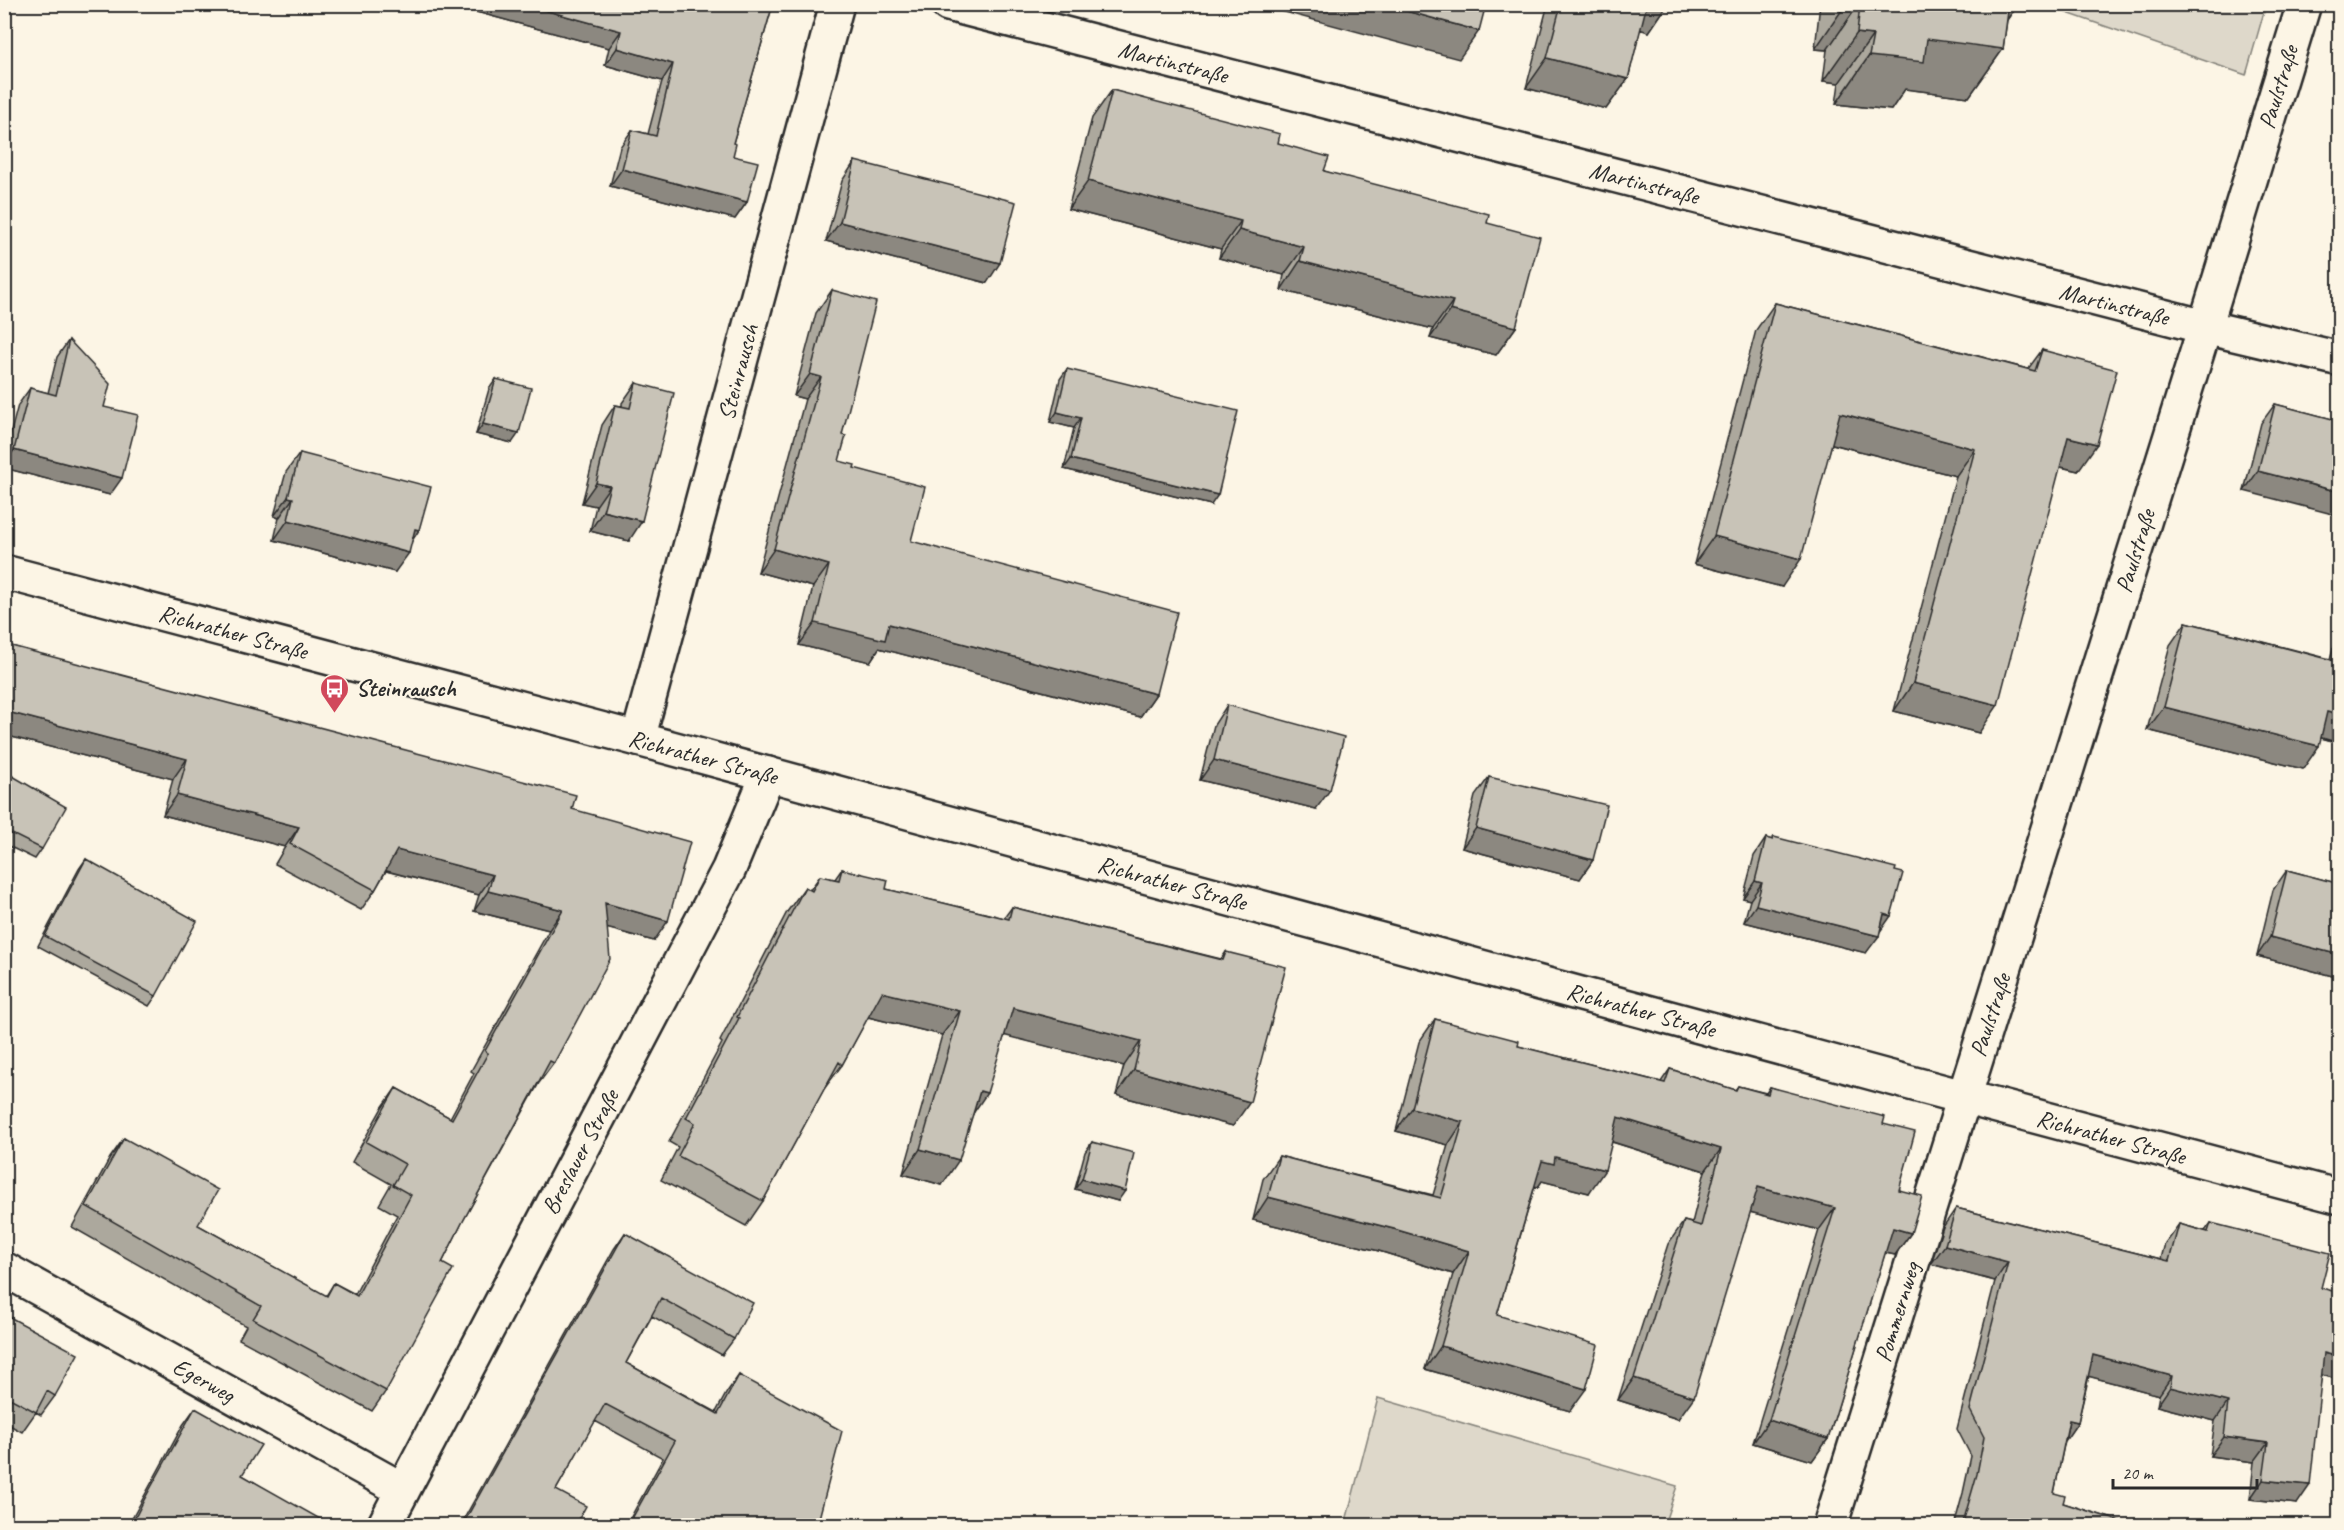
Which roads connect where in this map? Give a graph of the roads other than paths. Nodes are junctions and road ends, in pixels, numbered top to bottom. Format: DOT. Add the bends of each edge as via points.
graph roads {
  1 [pos="837,4"];
  2 [pos="948,4"];
  3 [pos="2304,4"];
  4 [pos="2205,327"];
  5 [pos="2340,359"];
  6 [pos="4,572"];
  7 [pos="638,739"];
  8 [pos="768,774"];
  9 [pos="1964,1098"];
  10 [pos="2340,1197"];
  11 [pos="4,1269"];
  12 [pos="403,1490"];
  13 [pos="384,1526"];
  14 [pos="1830,1526"];
  1 -- 7 [label="street, Steinrausch"];
  2 -- 4 [label="street, Martinstraße"];
  3 -- 4 [label="street, Paulstraße"];
  4 -- 5 [label="street, Martinstraße"];
  4 -- 9 [label="street, Paulstraße"];
  6 -- 7 [label="street, Richrather Straße"];
  7 -- 8 [label="street, Richrather Straße"];
  8 -- 9 [label="street, Richrather Straße"];
  8 -- 12 [label="street, Breslauer Straße" via="729,869"];
  9 -- 10 [label="street, Richrather Straße"];
  9 -- 14 [label="street, Pommernweg"];
  11 -- 12 [label="street, Egerweg"];
  12 -- 13 [label="street, Breslauer Straße"];
}
